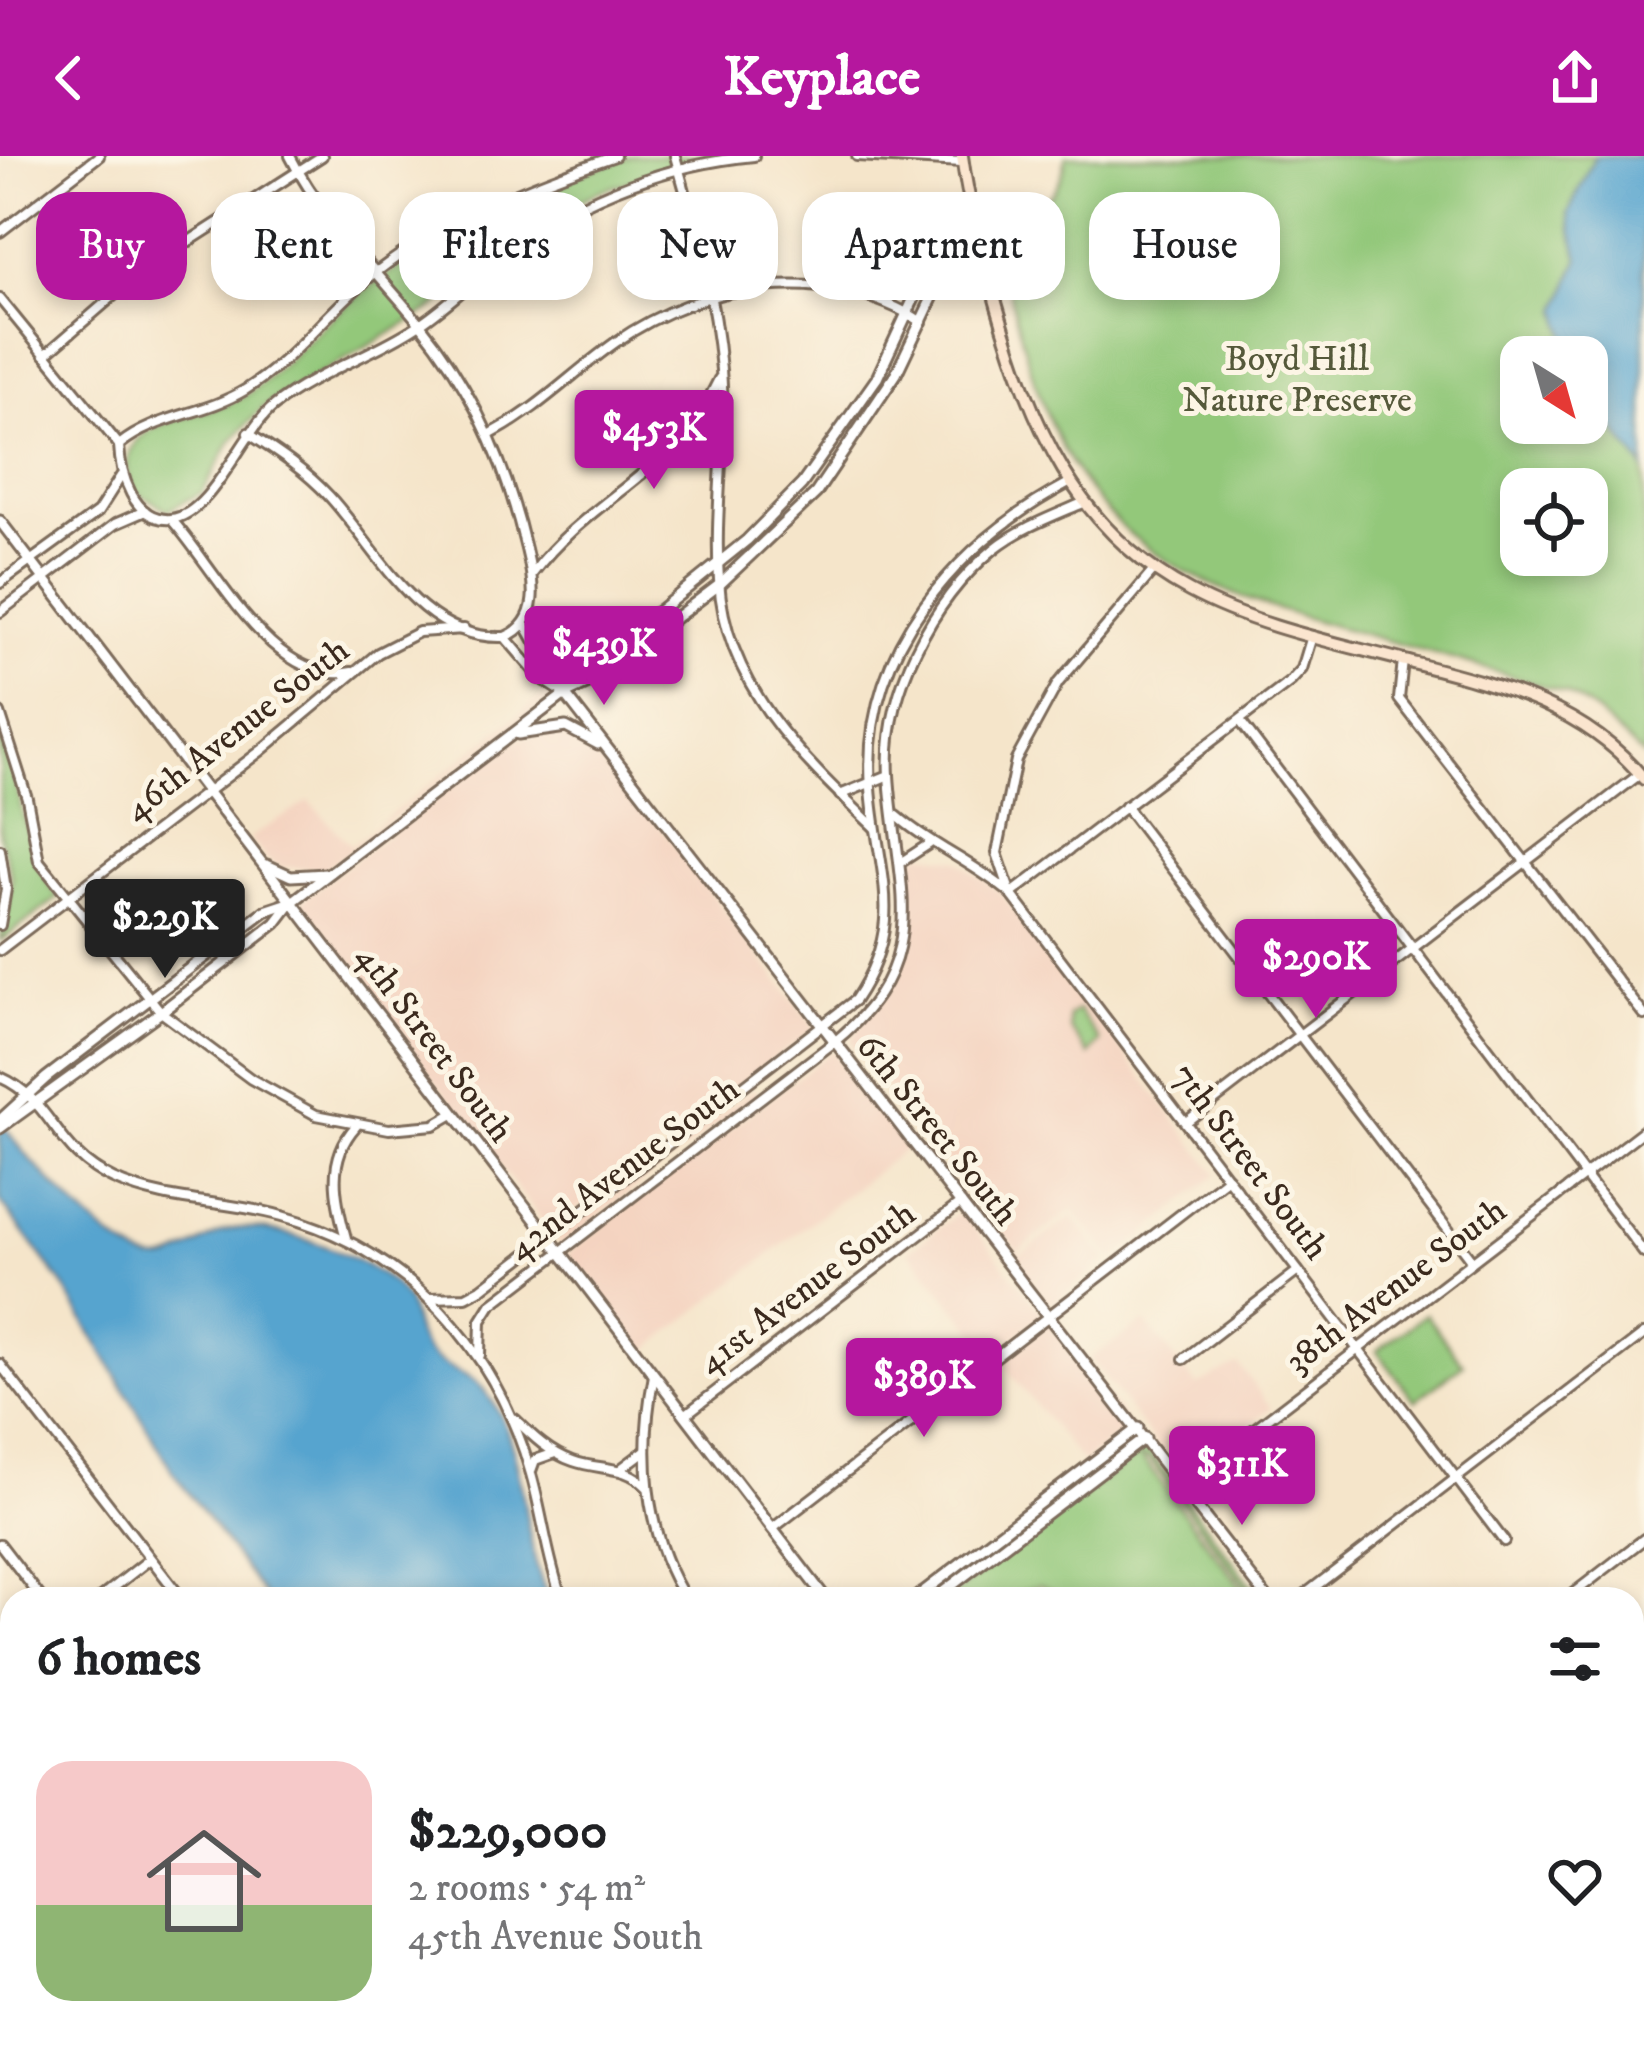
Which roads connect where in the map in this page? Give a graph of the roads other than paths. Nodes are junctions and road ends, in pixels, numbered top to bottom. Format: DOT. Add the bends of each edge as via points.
graph roads {
  1 [pos="99,156"];
  2 [pos="290,156"];
  3 [pos="322,156"];
  4 [pos="615,156"];
  5 [pos="675,156"];
  6 [pos="754,156"];
  7 [pos="857,156"];
  8 [pos="962,159"];
  9 [pos="679,168"];
  10 [pos="298,172"];
  11 [pos="313,192"];
  12 [pos="685,192"];
  13 [pos="968,192"];
  14 [pos="0,232"];
  15 [pos="375,273"];
  16 [pos="778,290"];
  17 [pos="0,299"];
  18 [pos="345,300"];
  19 [pos="699,300"];
  20 [pos="711,300"];
  21 [pos="915,300"];
  22 [pos="932,300"];
  23 [pos="996,300"];
  24 [pos="908,313"];
  25 [pos="922,322"];
  26 [pos="420,324"];
  27 [pos="45,355"];
  28 [pos="722,374"];
  29 [pos="248,433"];
  30 [pos="489,435"];
  31 [pos="119,445"];
  32 [pos="676,446"];
  33 [pos="723,451"];
  34 [pos="121,476"];
  35 [pos="1069,483"];
  36 [pos="1083,502"];
  37 [pos="146,510"];
  38 [pos="171,519"];
  39 [pos="0,521"];
  40 [pos="32,562"];
  41 [pos="718,564"];
  42 [pos="1154,570"];
  43 [pos="532,574"];
  44 [pos="44,577"];
  45 [pos="0,583"];
  46 [pos="719,585"];
  47 [pos="0,612"];
  48 [pos="525,624"];
  49 [pos="464,629"];
  50 [pos="1312,634"];
  51 [pos="505,637"];
  52 [pos="1402,660"];
  53 [pos="358,670"];
  54 [pos="565,694"];
  55 [pos="0,713"];
  56 [pos="1240,721"];
  57 [pos="509,736"];
  58 [pos="608,750"];
  59 [pos="889,775"];
  60 [pos="1642,776"];
  61 [pos="870,779"];
  62 [pos="208,790"];
  63 [pos="840,795"];
  64 [pos="1125,806"];
  65 [pos="895,814"];
  66 [pos="875,828"];
  67 [pos="928,844"];
  68 [pos="0,850"];
  69 [pos="902,861"];
  70 [pos="1527,862"];
  71 [pos="263,863"];
  72 [pos="329,874"];
  73 [pos="1011,894"];
  74 [pos="64,898"];
  75 [pos="292,902"];
  76 [pos="0,925"];
  77 [pos="1414,949"];
  78 [pos="0,950"];
  79 [pos="152,999"];
  80 [pos="161,1012"];
  81 [pos="1644,1015"];
  82 [pos="822,1029"];
  83 [pos="1299,1035"];
  84 [pos="833,1043"];
  85 [pos="0,1077"];
  86 [pos="754,1081"];
  87 [pos="29,1093"];
  88 [pos="764,1096"];
  89 [pos="39,1104"];
  90 [pos="453,1114"];
  91 [pos="1186,1122"];
  92 [pos="1,1125"];
  93 [pos="356,1126"];
  94 [pos="1644,1130"];
  95 [pos="1585,1175"];
  96 [pos="1228,1178"];
  97 [pos="961,1203"];
  98 [pos="548,1237"];
  99 [pos="346,1240"];
  100 [pos="560,1252"];
  101 [pos="1644,1253"];
  102 [pos="1472,1261"];
  103 [pos="1298,1271"];
  104 [pos="429,1298"];
  105 [pos="1050,1315"];
  106 [pos="1644,1334"];
  107 [pos="1357,1348"];
  108 [pos="480,1355"];
  109 [pos="1184,1359"];
  110 [pos="0,1364"];
  111 [pos="654,1375"];
  112 [pos="509,1413"];
  113 [pos="686,1415"];
  114 [pos="1141,1433"];
  115 [pos="646,1450"];
  116 [pos="556,1453"];
  117 [pos="620,1468"];
  118 [pos="531,1472"];
  119 [pos="1456,1478"];
  120 [pos="1181,1485"];
  121 [pos="648,1489"];
  122 [pos="772,1529"];
  123 [pos="1644,1539"];
  124 [pos="1504,1541"];
  125 [pos="0,1544"];
  126 [pos="151,1559"];
  127 [pos="33,1587"];
  128 [pos="115,1587"];
  129 [pos="173,1587"];
  130 [pos="559,1587"];
  131 [pos="680,1587"];
  132 [pos="817,1587"];
  133 [pos="930,1587"];
  134 [pos="949,1587"];
  135 [pos="1259,1587"];
  136 [pos="1315,1587"];
  137 [pos="1582,1587"];
  1 -- 14 [label="street"];
  2 -- 10 [label="street"];
  3 -- 10 [label="street"];
  4 -- 15 [label="street" via="510,194"];
  5 -- 9 [label="street"];
  6 -- 9 [label="street"];
  7 -- 8 [label="street"];
  8 -- 13 [label="main road"];
  9 -- 12 [label="street"];
  9 -- 26 [label="street" via="539,230"];
  10 -- 11 [label="street"];
  10 -- 27 [label="street" via="141,272"];
  15 -- 26 [label="street"];
  16 -- 24 [label="street" via="825,287"];
  17 -- 27 [label="street"];
  18 -- 31 [label="street" via="245,390 150,424"];
  19 -- 30 [label="street" via="628,334 539,408"];
  20 -- 28 [label="street"];
  21 -- 24 [label="street"];
  22 -- 25 [label="street"];
  23 -- 35 [label="main road" via="1034,419"];
  24 -- 25 [label="street"];
  24 -- 41 [label="street" via="828,452"];
  25 -- 46 [label="street" via="844,457"];
  26 -- 29 [label="street" via="290,394"];
  26 -- 30 [label="street"];
  27 -- 31 [label="street"];
  28 -- 32 [label="street" via="697,425"];
  28 -- 33 [label="street"];
  29 -- 38 [label="street" via="207,496"];
  29 -- 49 [label="street" via="331,498 405,591"];
  30 -- 43 [label="street"];
  31 -- 34 [label="street"];
  32 -- 33 [label="street" via="703,434"];
  32 -- 43 [label="street" via="553,547"];
  33 -- 41 [label="street"];
  34 -- 37 [label="street"];
  34 -- 40 [label="street" via="98,512"];
  35 -- 36 [label="main road"];
  35 -- 61 [label="street, 42nd Avenue South" via="995,527 926,600 883,691"];
  36 -- 42 [label="main road"];
  36 -- 59 [label="street, 42nd Avenue South" via="994,549 937,614 899,695"];
  37 -- 38 [label="street"];
  37 -- 44 [label="street"];
  38 -- 53 [label="street" via="281,653 319,672"];
  39 -- 40 [label="street, 4th Street South"];
  40 -- 44 [label="street, 4th Street South"];
  40 -- 45 [label="street"];
  41 -- 46 [label="street"];
  41 -- 54 [label="street"];
  42 -- 50 [label="main road" via="1221,606"];
  42 -- 73 [label="street" via="1058,682 1016,760 997,853"];
  43 -- 48 [label="street"];
  44 -- 47 [label="street"];
  44 -- 62 [label="street, 4th Street South"];
  46 -- 54 [label="street"];
  46 -- 63 [label="street" via="755,693"];
  48 -- 51 [label="street"];
  48 -- 54 [label="street, 6th Street South"];
  49 -- 51 [label="street"];
  49 -- 53 [label="street, 46th Avenue South" via="418,632"];
  50 -- 52 [label="main road"];
  50 -- 56 [label="street" via="1302,669"];
  51 -- 54 [label="street, 6th Street South"];
  52 -- 60 [label="main road" via="1540,700 1593,731"];
  52 -- 70 [label="street" via="1400,699"];
  53 -- 62 [label="street, 46th Avenue South"];
  54 -- 57 [label="street"];
  54 -- 58 [label="street, 6th Street South"];
  55 -- 74 [label="street" via="39,861"];
  56 -- 64 [label="street"];
  56 -- 77 [label="street"];
  57 -- 58 [label="street" via="566,727"];
  57 -- 72 [label="street"];
  58 -- 82 [label="street, 6th Street South"];
  59 -- 61 [label="street"];
  59 -- 65 [label="street, 42nd Avenue South"];
  60 -- 70 [label="street"];
  61 -- 63 [label="street"];
  61 -- 66 [label="street, 42nd Avenue South"];
  62 -- 71 [label="street, 4th Street South"];
  62 -- 74 [label="street, 46th Avenue South"];
  63 -- 66 [label="street"];
  64 -- 73 [label="street"];
  64 -- 83 [label="street"];
  65 -- 67 [label="street, 7th Street South"];
  65 -- 69 [label="street, 42nd Avenue South"];
  66 -- 82 [label="street, 42nd Avenue South" via="888,895 880,956 855,1000"];
  67 -- 69 [label="street"];
  67 -- 73 [label="street, 7th Street South"];
  68 -- 76 [label="street"];
  69 -- 84 [label="street, 42nd Avenue South" via="907,911 889,981"];
  70 -- 77 [label="street"];
  70 -- 81 [label="street"];
  71 -- 72 [label="street" via="292,876"];
  71 -- 75 [label="street, 4th Street South"];
  72 -- 75 [label="street"];
  73 -- 91 [label="street, 7th Street South"];
  74 -- 78 [label="street, 46th Avenue South"];
  74 -- 79 [label="street"];
  75 -- 79 [label="street" via="265,911"];
  75 -- 80 [label="street"];
  75 -- 90 [label="street, 4th Street South"];
  77 -- 83 [label="street"];
  77 -- 95 [label="street"];
  79 -- 80 [label="street"];
  79 -- 87 [label="street"];
  80 -- 89 [label="street"];
  80 -- 93 [label="street" via="283,1099"];
  82 -- 84 [label="street, 6th Street South"];
  82 -- 86 [label="street, 42nd Avenue South"];
  83 -- 91 [label="street"];
  83 -- 102 [label="street"];
  84 -- 88 [label="street, 42nd Avenue South"];
  84 -- 97 [label="street, 6th Street South"];
  85 -- 87 [label="street"];
  86 -- 88 [label="street"];
  86 -- 98 [label="street, 42nd Avenue South"];
  87 -- 89 [label="street"];
  87 -- 92 [label="street"];
  88 -- 100 [label="street, 42nd Avenue South"];
  89 -- 92 [label="street"];
  89 -- 99 [label="street" via="71,1154 112,1178 176,1200 283,1216"];
  90 -- 93 [label="street" via="419,1128"];
  90 -- 98 [label="street, 4th Street South"];
  91 -- 96 [label="street, 7th Street South"];
  93 -- 99 [label="street" via="334,1181"];
  94 -- 95 [label="street, 38th Avenue South"];
  95 -- 101 [label="street"];
  95 -- 102 [label="street, 38th Avenue South"];
  96 -- 103 [label="street, 7th Street South"];
  96 -- 105 [label="street"];
  97 -- 105 [label="street, 6th Street South"];
  97 -- 113 [label="street, 41st Avenue South"];
  98 -- 100 [label="street, 4th Street South"];
  98 -- 104 [label="street, 42nd Avenue South" via="466,1297"];
  99 -- 104 [label="street"];
  100 -- 108 [label="street, 42nd Avenue South" via="491,1305 481,1322"];
  100 -- 111 [label="street, 4th Street South"];
  102 -- 107 [label="street, 38th Avenue South"];
  103 -- 107 [label="street, 7th Street South"];
  103 -- 109 [label="street"];
  104 -- 108 [label="street"];
  105 -- 114 [label="street, 6th Street South"];
  105 -- 122 [label="street"];
  106 -- 119 [label="street"];
  107 -- 119 [label="street, 7th Street South"];
  107 -- 120 [label="street, 38th Avenue South"];
  108 -- 112 [label="street"];
  110 -- 126 [label="street"];
  111 -- 113 [label="street, 4th Street South"];
  111 -- 115 [label="street"];
  112 -- 116 [label="street"];
  112 -- 118 [label="street"];
  113 -- 122 [label="street, 4th Street South"];
  114 -- 120 [label="street, 6th Street South"];
  114 -- 133 [label="street"];
  114 -- 134 [label="street"];
  115 -- 117 [label="street"];
  115 -- 121 [label="street"];
  116 -- 117 [label="street"];
  116 -- 118 [label="street" via="535,1460"];
  117 -- 121 [label="street"];
  118 -- 130 [label="street"];
  119 -- 124 [label="street, 7th Street South"];
  119 -- 136 [label="street"];
  120 -- 135 [label="street, 6th Street South"];
  121 -- 131 [label="street"];
  122 -- 132 [label="street, 4th Street South"];
  123 -- 137 [label="street"];
  125 -- 127 [label="street"];
  126 -- 128 [label="street"];
  126 -- 129 [label="street"];
}
